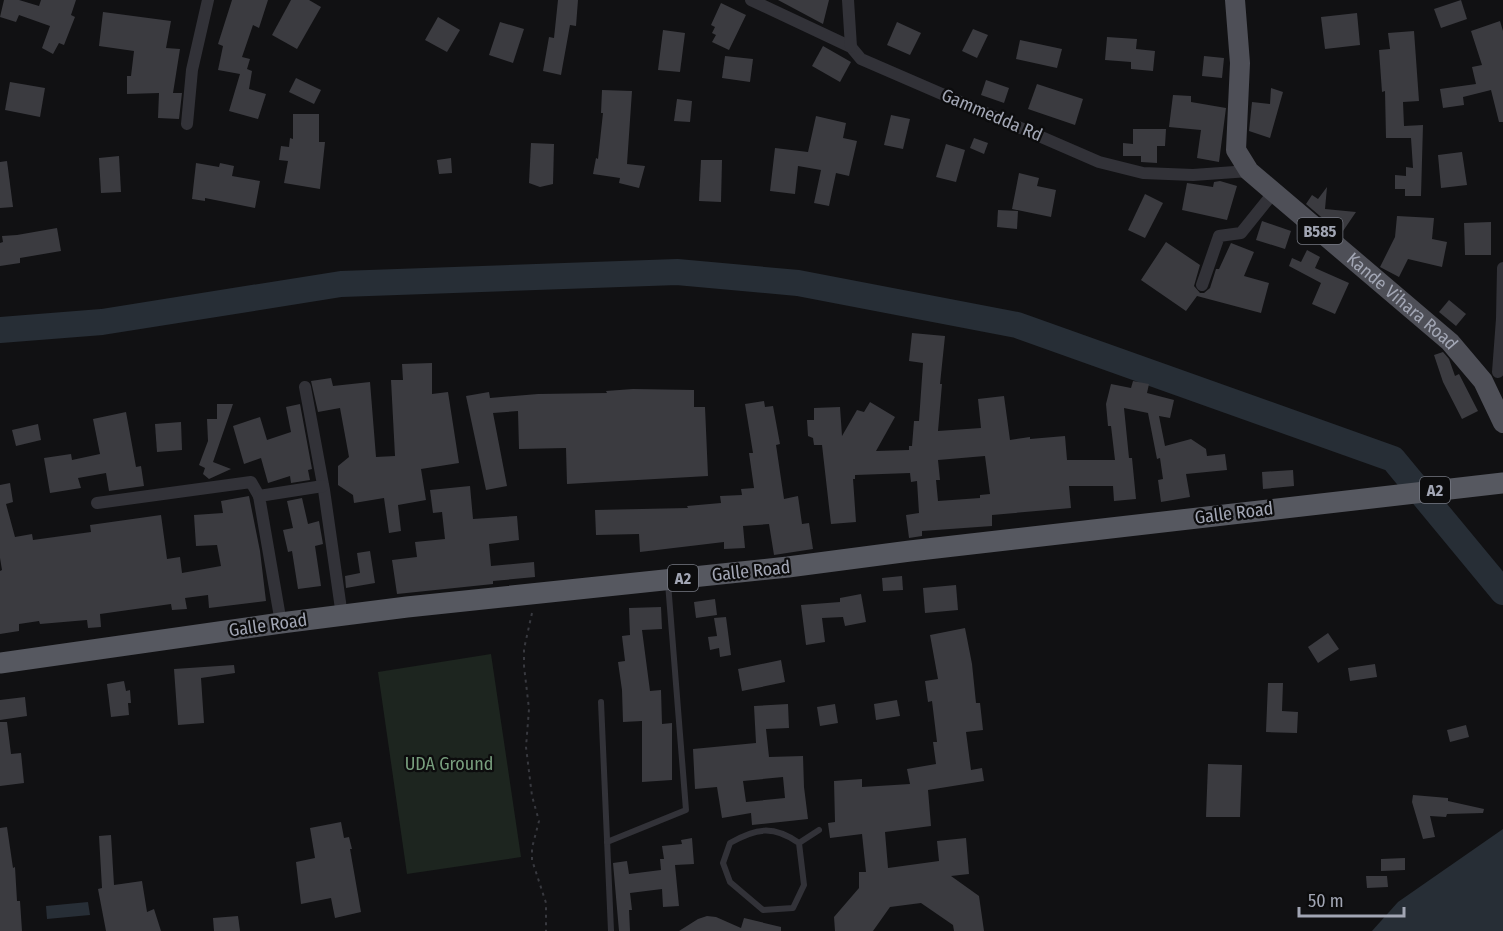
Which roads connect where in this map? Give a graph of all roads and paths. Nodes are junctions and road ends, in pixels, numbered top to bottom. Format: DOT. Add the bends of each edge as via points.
graph roads {
  1 [pos="208,0"];
  2 [pos="752,0"];
  3 [pos="848,0"];
  4 [pos="1235,0"];
  5 [pos="851,47"];
  6 [pos="187,124"];
  7 [pos="1249,171"];
  8 [pos="1274,192"];
  9 [pos="1503,268"];
  10 [pos="1202,285"];
  11 [pos="1494,374"];
  12 [pos="305,387"];
  13 [pos="1503,423"];
  14 [pos="1503,483"];
  15 [pos="323,486"];
  16 [pos="259,496"];
  17 [pos="97,503"];
  18 [pos="667,580"];
  19 [pos="536,595"];
  20 [pos="342,616"];
  21 [pos="281,623"];
  22 [pos="0,663"];
  23 [pos="601,702"];
  24 [pos="819,830"];
  25 [pos="607,842"];
  26 [pos="798,843"];
  27 [pos="546,931"];
  28 [pos="611,931"];
  1 -- 6 [label="street" via="192,70"];
  2 -- 5 [label="street, Gammedda Rd"];
  3 -- 5 [label="street"];
  4 -- 7 [label="main road, Kande Vihara Road / B585" via="1240,63 1236,150"];
  5 -- 7 [label="street, Gammedda Rd" via="861,59 1099,162 1143,173"];
  7 -- 8 [label="main road, Kande Vihara Road / B585"];
  8 -- 10 [label="street" via="1241,233 1219,236"];
  8 -- 11 [label="main road, Kande Vihara Road / B585" via="1450,342"];
  9 -- 11 [label="street" via="1502,319"];
  11 -- 13 [label="main road, Kande Vihara Road / B585"];
  12 -- 15 [label="street"];
  14 -- 18 [label="highway, Galle Road / A2"];
  15 -- 16 [label="street"];
  15 -- 20 [label="street"];
  16 -- 17 [label="street" via="251,482"];
  16 -- 21 [label="street"];
  18 -- 19 [label="highway, Galle Road / A2"];
  18 -- 25 [label="lane" via="686,810"];
  19 -- 20 [label="highway, Galle Road / A2"];
  19 -- 27 [label="path" via="524,649 529,709 526,747 539,821 532,860 546,903"];
  20 -- 21 [label="highway, Galle Road / A2"];
  21 -- 22 [label="highway, Galle Road / A2"];
  23 -- 25 [label="lane"];
  24 -- 26 [label="lane"];
  25 -- 28 [label="lane"];
  26 -- 26 [label="lane" via="804,885 793,908 763,910 730,882 723,863 730,843 750,831 774,831"];
}
